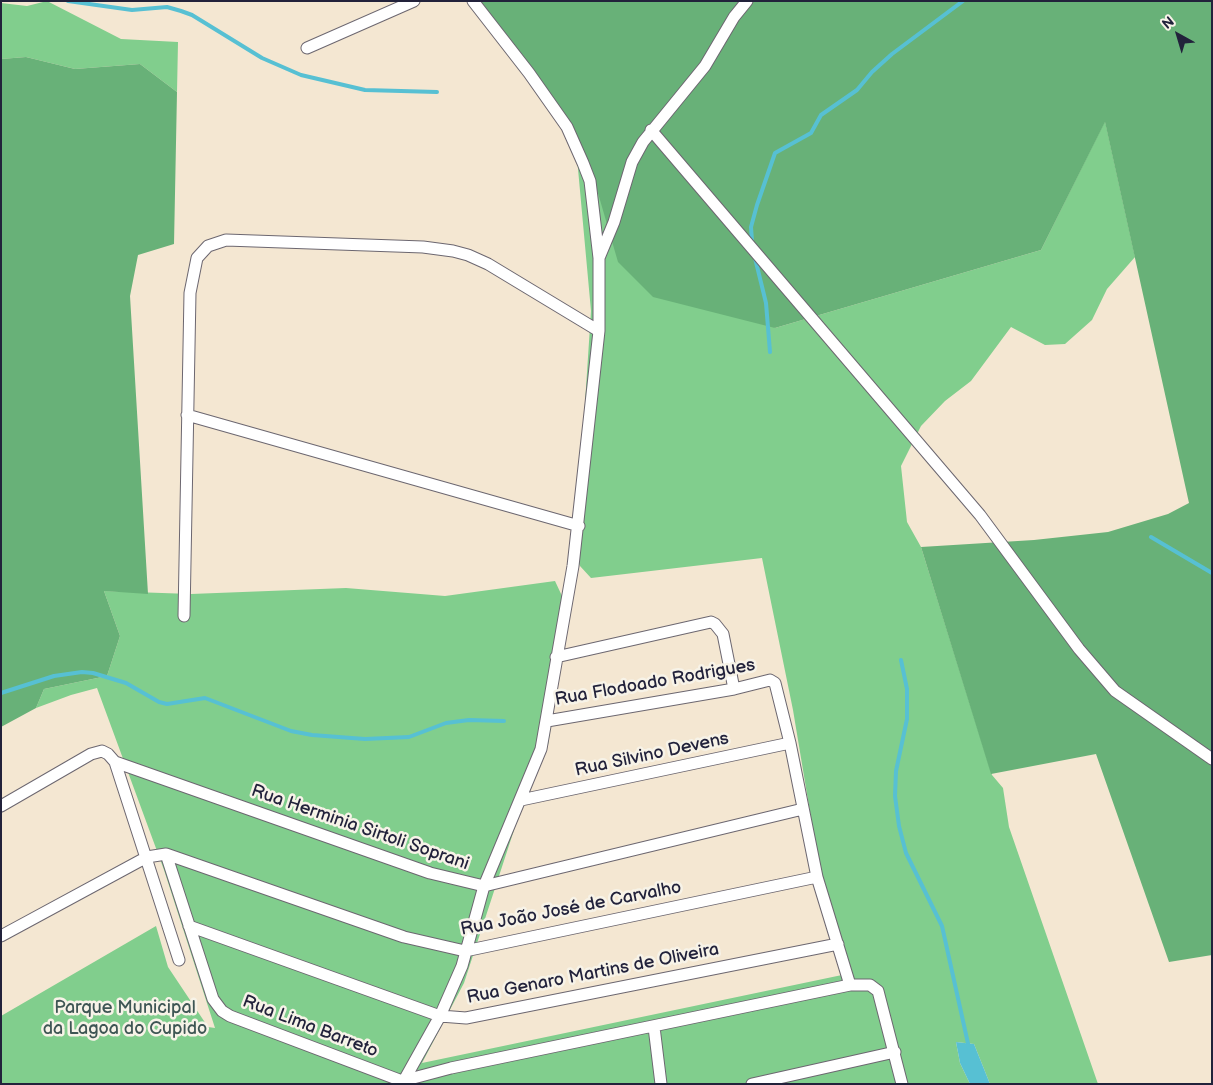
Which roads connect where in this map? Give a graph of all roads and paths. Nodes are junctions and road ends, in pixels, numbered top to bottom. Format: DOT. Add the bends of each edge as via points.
graph roads {
  1 [pos="414,1"];
  2 [pos="473,1"];
  3 [pos="747,1"];
  4 [pos="306,48"];
  5 [pos="650,130"];
  6 [pos="599,258"];
  7 [pos="599,331"];
  8 [pos="187,416"];
  9 [pos="579,526"];
  10 [pos="184,616"];
  11 [pos="556,657"];
  12 [pos="734,689"];
  13 [pos="547,721"];
  14 [pos="790,743"];
  15 [pos="1212,759"];
  16 [pos="115,762"];
  17 [pos="521,800"];
  18 [pos="1,806"];
  19 [pos="803,809"];
  20 [pos="166,854"];
  21 [pos="147,857"];
  22 [pos="817,877"];
  23 [pos="484,886"];
  24 [pos="188,926"];
  25 [pos="1,936"];
  26 [pos="838,944"];
  27 [pos="465,951"];
  28 [pos="179,960"];
  29 [pos="850,985"];
  30 [pos="440,1016"];
  31 [pos="654,1027"];
  32 [pos="895,1052"];
  33 [pos="402,1082"];
  34 [pos="661,1084"];
  35 [pos="752,1084"];
  36 [pos="902,1084"];
  1 -- 4 [label="street"];
  2 -- 6 [label="street" via="529,73 574,141 590,181"];
  3 -- 5 [label="street" via="705,66"];
  5 -- 6 [label="street" via="632,162"];
  5 -- 15 [label="street" via="980,515 1078,649 1115,691"];
  6 -- 7 [label="street"];
  7 -- 8 [label="street" via="468,254 423,247 226,240 202,250 192,272"];
  7 -- 9 [label="street"];
  8 -- 9 [label="street"];
  8 -- 10 [label="street"];
  9 -- 11 [label="street" via="567,609"];
  11 -- 12 [label="street" via="710,622 723,634"];
  11 -- 13 [label="street"];
  12 -- 13 [label="street, Rua Flodoado Rodrigues"];
  12 -- 14 [label="street, Rua Flodoado Rodrigues" via="770,680 778,686"];
  13 -- 17 [label="street" via="541,749"];
  14 -- 17 [label="street, Rua Silvino Devens"];
  14 -- 19 [label="street"];
  16 -- 18 [label="street" via="102,751 91,754"];
  16 -- 21 [label="street"];
  16 -- 23 [label="street, Rua Herminia Sirtoli Soprani" via="430,873"];
  17 -- 23 [label="street"];
  19 -- 22 [label="street"];
  19 -- 23 [label="street, Rua Herminia Sirtoli Soprani"];
  20 -- 21 [label="street"];
  20 -- 24 [label="street, Rua Lima Barreto"];
  20 -- 27 [label="street, Rua João José de Carvalho" via="404,937"];
  21 -- 25 [label="street"];
  21 -- 28 [label="street"];
  22 -- 26 [label="street"];
  22 -- 27 [label="street, Rua João José de Carvalho"];
  23 -- 27 [label="street"];
  24 -- 30 [label="street, Rua Genaro Martins de Oliveira"];
  24 -- 33 [label="street, Rua Lima Barreto" via="213,999 222,1011"];
  26 -- 29 [label="street"];
  26 -- 30 [label="street, Rua Genaro Martins de Oliveira" via="466,1018"];
  27 -- 30 [label="street" via="462,966"];
  29 -- 31 [label="street"];
  29 -- 32 [label="street" via="870,985 878,991"];
  30 -- 33 [label="street"];
  31 -- 33 [label="street" via="451,1068"];
  31 -- 34 [label="street"];
  32 -- 35 [label="street"];
  32 -- 36 [label="street"];
}
